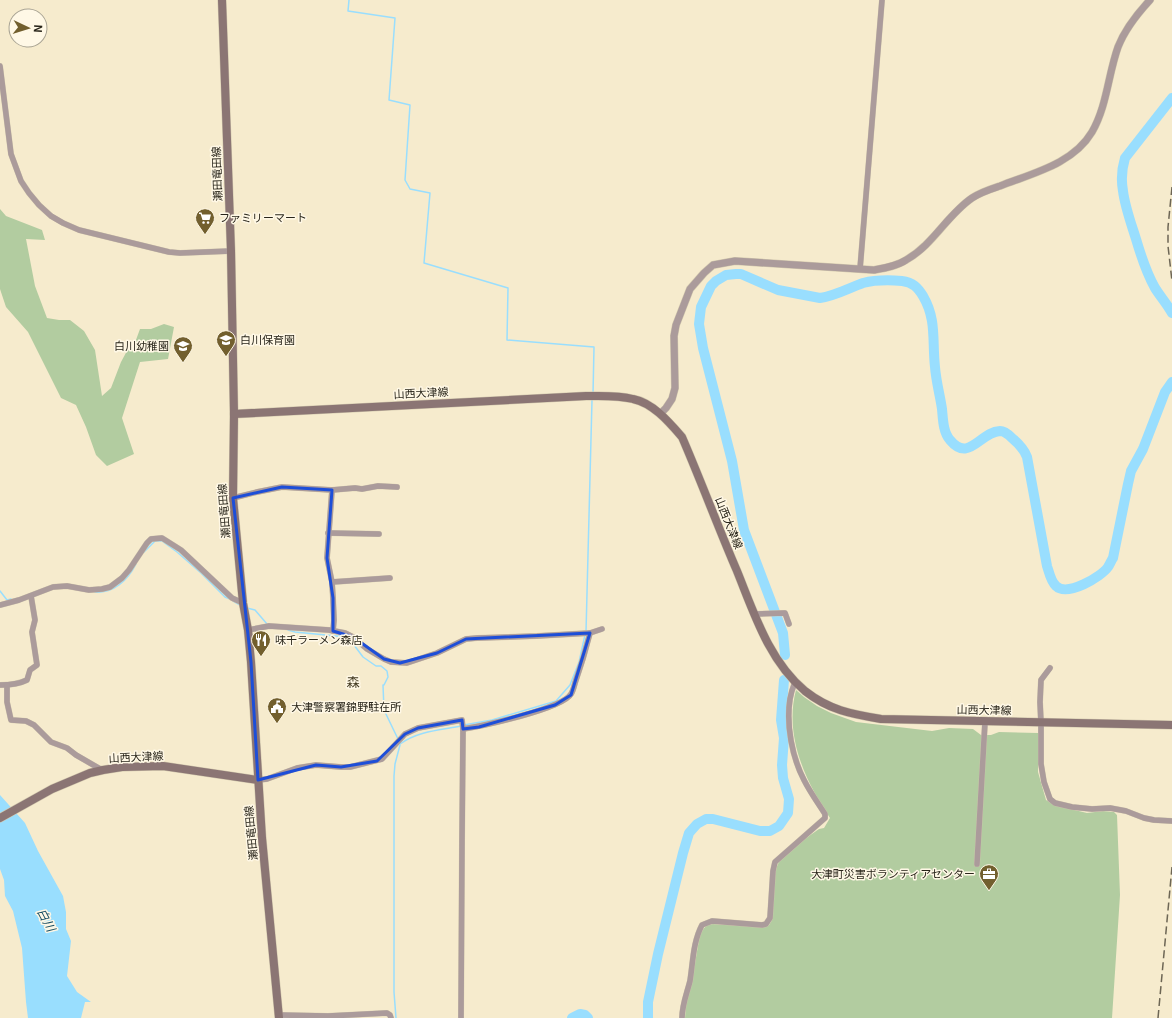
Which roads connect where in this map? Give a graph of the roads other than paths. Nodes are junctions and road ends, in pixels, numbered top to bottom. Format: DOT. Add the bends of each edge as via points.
graph roads {
  1 [pos="222,0"];
  2 [pos="882,0"];
  3 [pos="1150,0"];
  4 [pos="0,66"];
  5 [pos="231,251"];
  6 [pos="860,269"];
  7 [pos="234,414"];
  8 [pos="660,414"];
  9 [pos="397,487"];
  10 [pos="332,490"];
  11 [pos="233,498"];
  12 [pos="328,533"];
  13 [pos="380,534"];
  14 [pos="390,578"];
  15 [pos="332,582"];
  16 [pos="31,596"];
  17 [pos="243,604"];
  18 [pos="0,605"];
  19 [pos="755,614"];
  20 [pos="789,624"];
  21 [pos="602,629"];
  22 [pos="248,630"];
  23 [pos="333,631"];
  24 [pos="590,633"];
  25 [pos="1050,668"];
  26 [pos="795,682"];
  27 [pos="0,685"];
  28 [pos="7,685"];
  29 [pos="985,722"];
  30 [pos="1041,723"];
  31 [pos="1172,725"];
  32 [pos="463,729"];
  33 [pos="103,770"];
  34 [pos="258,780"];
  35 [pos="0,818"];
  36 [pos="1172,821"];
  37 [pos="977,864"];
  38 [pos="279,1017"];
  39 [pos="391,1018"];
  40 [pos="461,1018"];
  41 [pos="682,1018"];
  1 -- 5 [label="main road, 瀬田竜田線"];
  2 -- 6 [label="street"];
  3 -- 6 [label="street" via="1124,34 1114,60 1098,120 1092,132 1074,154 1042,171 973,197 921,250 906,260 894,266 874,270"];
  4 -- 5 [label="street" via="11,154 16,170 29,193 51,216 79,230 169,252"];
  5 -- 7 [label="main road, 瀬田竜田線"];
  6 -- 8 [label="street" via="735,261 713,265 690,289 676,325 675,388 672,399"];
  7 -- 8 [label="main road, 山西大津線" via="618,396 646,404"];
  7 -- 11 [label="main road, 瀬田竜田線"];
  8 -- 19 [label="main road, 山西大津線" via="682,437"];
  9 -- 10 [label="street"];
  10 -- 11 [label="street" via="282,487"];
  10 -- 12 [label="street"];
  11 -- 17 [label="main road, 瀬田竜田線"];
  12 -- 13 [label="street"];
  12 -- 15 [label="street" via="327,558"];
  14 -- 15 [label="street"];
  15 -- 23 [label="street"];
  16 -- 17 [label="street" via="60,586 89,590 110,587 129,570 151,539 162,538 181,550 232,598"];
  16 -- 18 [label="street"];
  16 -- 28 [label="street" via="35,620 32,632 37,665 30,670 28,680"];
  17 -- 22 [label="main road, 瀬田竜田線"];
  19 -- 20 [label="street" via="785,613"];
  19 -- 26 [label="main road, 山西大津線" via="769,647"];
  21 -- 24 [label="street"];
  22 -- 23 [label="street" via="269,626"];
  22 -- 34 [label="main road, 瀬田竜田線"];
  23 -- 24 [label="street" via="344,633 384,659 400,663 437,653 466,639"];
  24 -- 32 [label="street" via="571,695 567,699 523,716"];
  25 -- 30 [label="street" via="1041,680"];
  26 -- 29 [label="main road, 山西大津線" via="833,708 852,714 881,719"];
  26 -- 41 [label="street" via="790,698 788,720 792,745 804,779 825,818 775,862 770,918 766,924 712,921 702,925 696,939"];
  27 -- 28 [label="street"];
  28 -- 33 [label="street" via="11,720 26,721 34,725 51,742 67,748 76,756"];
  29 -- 30 [label="main road, 山西大津線"];
  29 -- 37 [label="street"];
  30 -- 31 [label="main road, 山西大津線"];
  30 -- 36 [label="street" via="1042,772 1046,791 1052,801 1072,807 1110,808 1144,818"];
  32 -- 34 [label="street" via="462,720 418,728 405,734 382,759 350,767 310,766"];
  32 -- 40 [label="street"];
  33 -- 34 [label="main road, 山西大津線" via="164,766"];
  33 -- 35 [label="main road, 山西大津線" via="52,789"];
  34 -- 38 [label="main road, 瀬田竜田線"];
  38 -- 39 [label="street" via="387,1013"];
}
